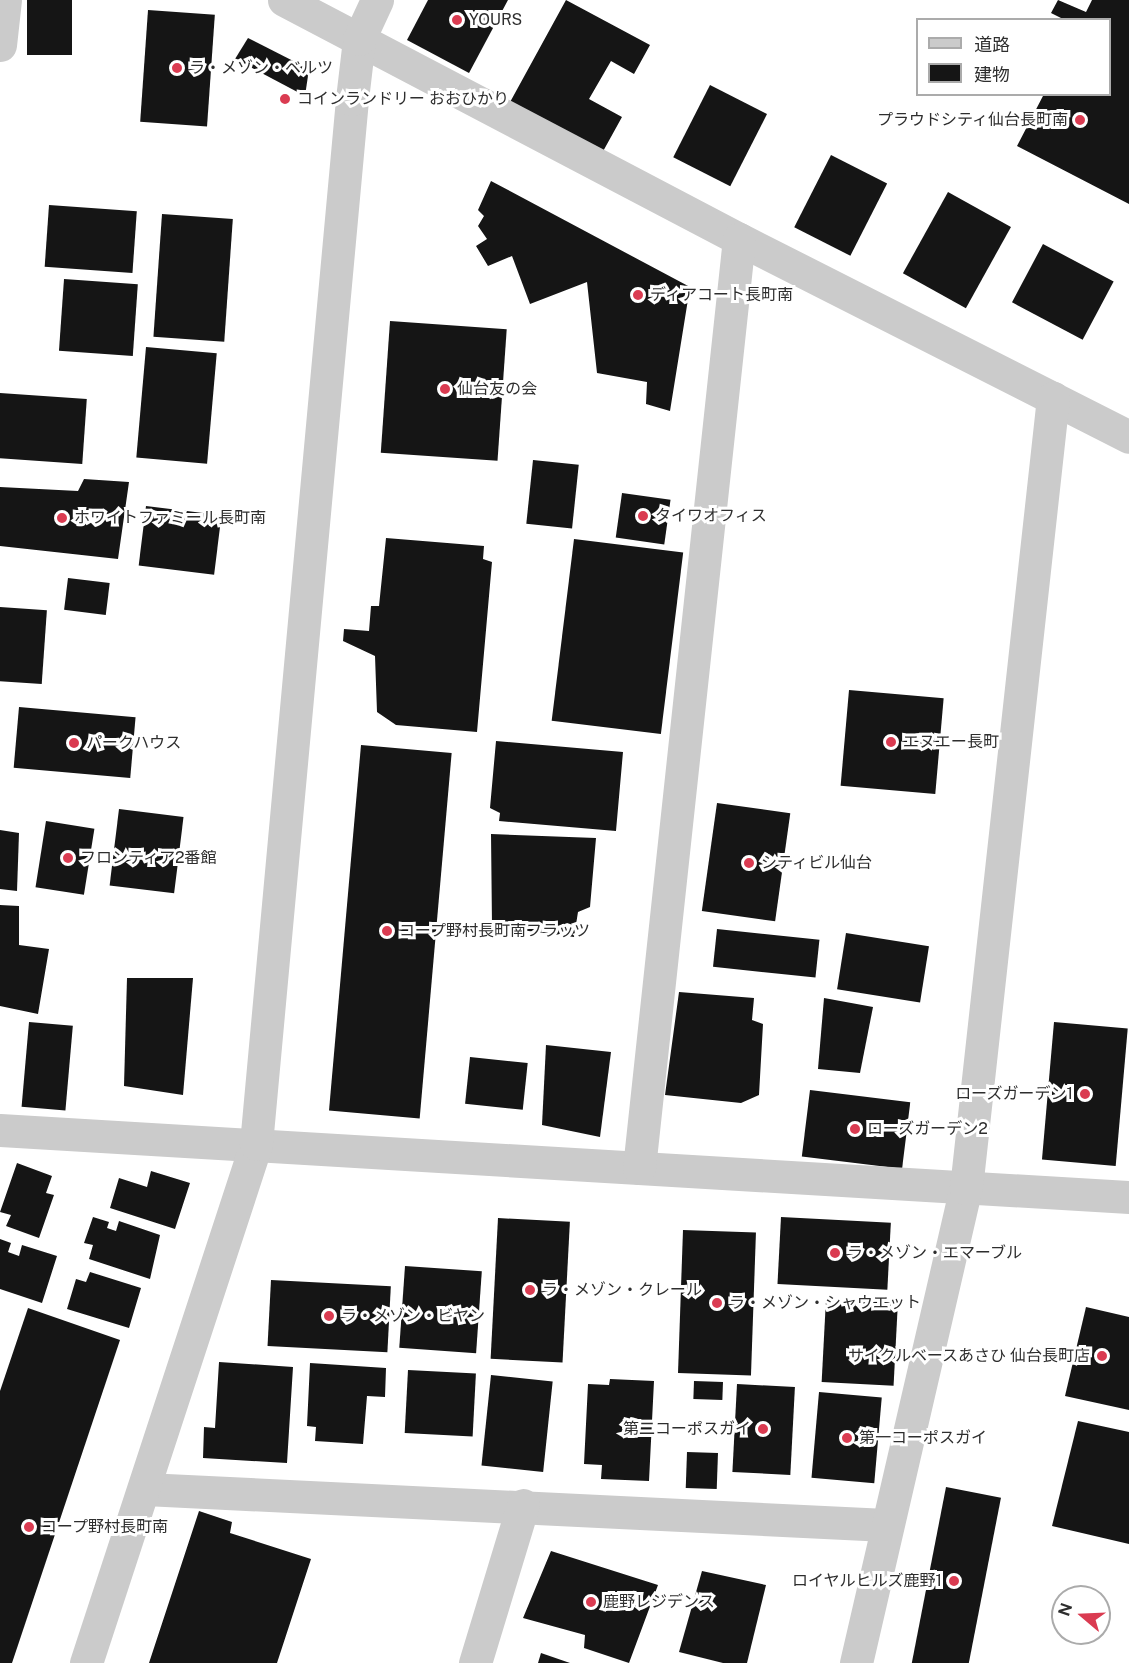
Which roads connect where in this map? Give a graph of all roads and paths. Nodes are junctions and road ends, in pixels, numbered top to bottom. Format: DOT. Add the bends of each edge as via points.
graph roads {
  1 [pos="5,0"];
  2 [pos="284,0"];
  3 [pos="377,0"];
  4 [pos="359,39"];
  5 [pos="0,45"];
  6 [pos="739,239"];
  7 [pos="1053,398"];
  8 [pos="1129,437"];
  9 [pos="0,1130"];
  10 [pos="256,1144"];
  11 [pos="639,1168"];
  12 [pos="966,1188"];
  13 [pos="1129,1197"];
  14 [pos="145,1489"];
  15 [pos="523,1505"];
  16 [pos="886,1525"];
  17 [pos="86,1663"];
  18 [pos="475,1663"];
  19 [pos="856,1663"];
  1 -- 5 [label="street"];
  2 -- 4 [label="street"];
  3 -- 4 [label="street"];
  4 -- 6 [label="street"];
  4 -- 10 [label="street"];
  6 -- 7 [label="street"];
  6 -- 11 [label="street"];
  7 -- 8 [label="street"];
  7 -- 12 [label="street"];
  9 -- 10 [label="street"];
  10 -- 11 [label="street"];
  10 -- 14 [label="street"];
  11 -- 12 [label="street"];
  12 -- 13 [label="street"];
  12 -- 16 [label="street"];
  14 -- 15 [label="street"];
  14 -- 17 [label="street"];
  15 -- 16 [label="street"];
  15 -- 18 [label="street"];
  16 -- 19 [label="street"];
}
